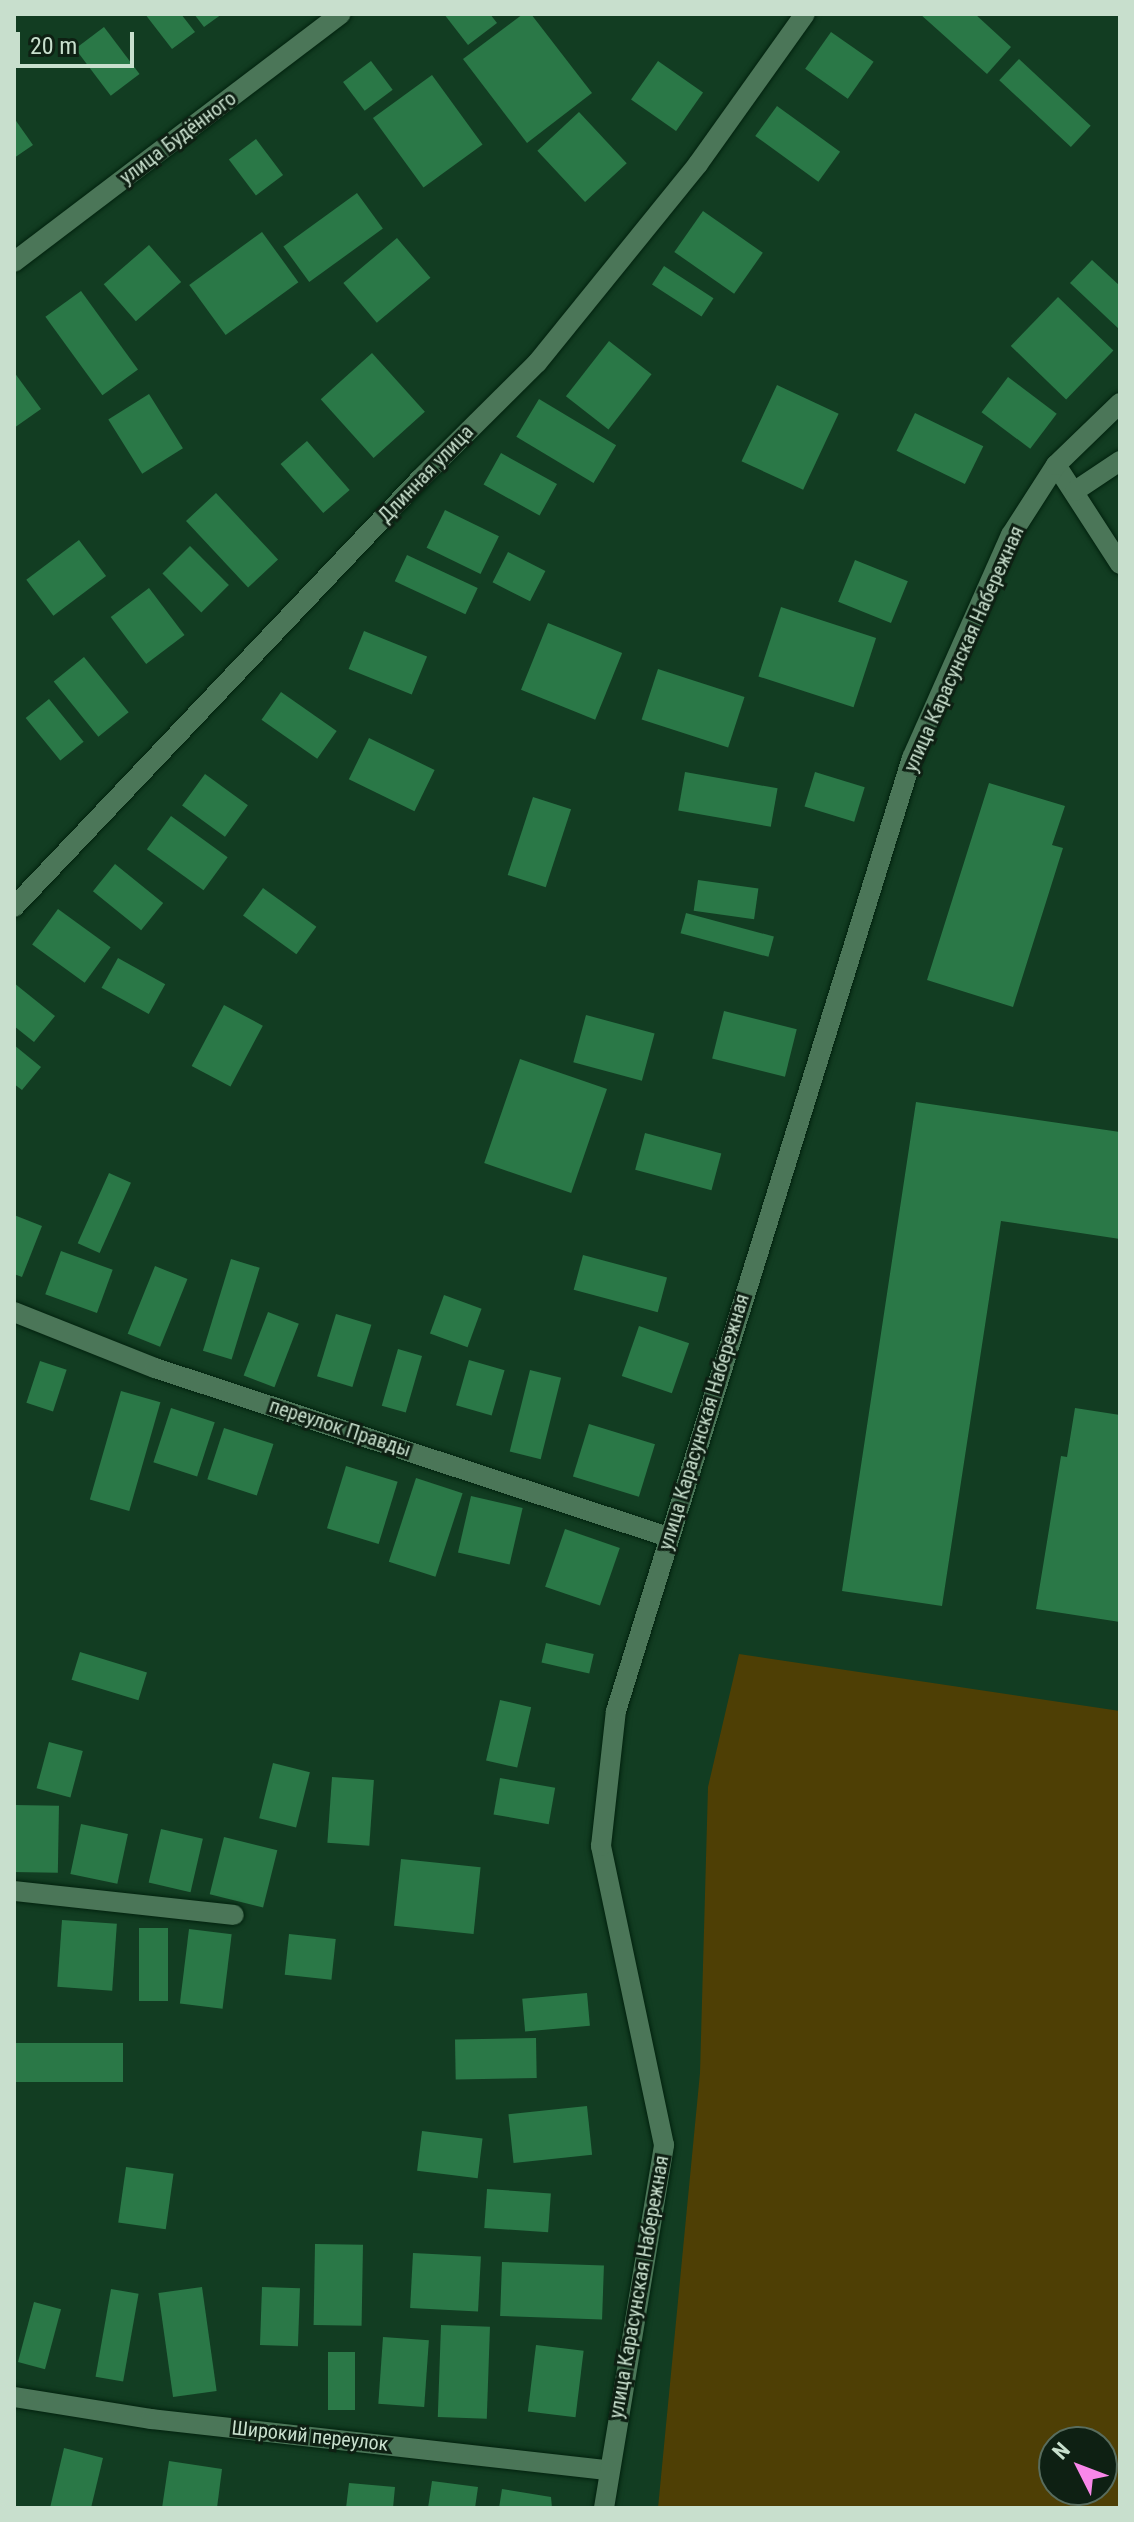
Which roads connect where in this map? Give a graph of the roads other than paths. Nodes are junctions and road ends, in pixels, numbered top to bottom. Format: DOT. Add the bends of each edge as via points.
graph roads {
  1 [pos="341,14"];
  2 [pos="805,14"];
  3 [pos="14,262"];
  4 [pos="1120,403"];
  5 [pos="1120,461"];
  6 [pos="1056,465"];
  7 [pos="1075,491"];
  8 [pos="1120,564"];
  9 [pos="14,907"];
  10 [pos="14,1312"];
  11 [pos="668,1537"];
  12 [pos="14,1891"];
  13 [pos="234,1915"];
  14 [pos="14,2397"];
  15 [pos="608,2470"];
  16 [pos="604,2508"];
  1 -- 3 [label="street, улица Будённого"];
  2 -- 9 [label="street, Длинная улица" via="698,164 537,363"];
  4 -- 6 [label="street, улица Карасунская Набережная"];
  5 -- 7 [label="street"];
  6 -- 7 [label="street"];
  6 -- 11 [label="street, улица Карасунская Набережная" via="1011,535 912,758"];
  7 -- 8 [label="street"];
  10 -- 11 [label="street, переулок Правды" via="155,1368"];
  11 -- 15 [label="street, улица Карасунская Набережная" via="616,1711 601,1846 664,2145"];
  12 -- 13 [label="street"];
  14 -- 15 [label="street, Широкий переулок" via="151,2419"];
  15 -- 16 [label="street, улица Карасунская Набережная"];
}
